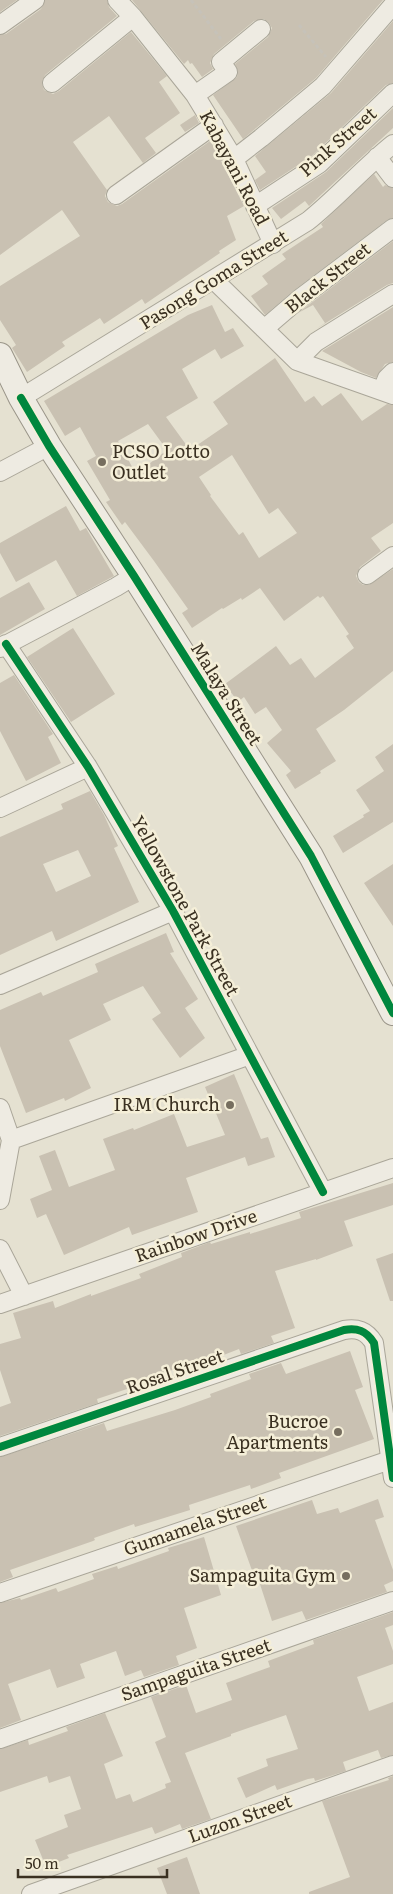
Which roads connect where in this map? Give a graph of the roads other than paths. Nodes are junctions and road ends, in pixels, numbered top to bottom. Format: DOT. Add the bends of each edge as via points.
graph roads {
  1 [pos="35,0"];
  2 [pos="393,5"];
  3 [pos="127,6"];
  4 [pos="0,26"];
  5 [pos="261,29"];
  6 [pos="52,83"];
  7 [pos="393,93"];
  8 [pos="195,95"];
  9 [pos="214,125"];
  10 [pos="393,144"];
  11 [pos="377,157"];
  12 [pos="234,159"];
  13 [pos="393,178"];
  14 [pos="116,195"];
  15 [pos="255,206"];
  16 [pos="393,228"];
  17 [pos="273,244"];
  18 [pos="214,280"];
  19 [pos="393,294"];
  20 [pos="264,329"];
  21 [pos="0,356"];
  22 [pos="297,361"];
  23 [pos="393,372"];
  24 [pos="387,393"];
  25 [pos="21,398"];
  26 [pos="49,446"];
  27 [pos="0,472"];
  28 [pos="393,556"];
  29 [pos="367,575"];
  30 [pos="134,576"];
  31 [pos="3,646"];
  32 [pos="88,767"];
  33 [pos="0,808"];
  34 [pos="173,910"];
  35 [pos="0,985"];
  36 [pos="393,1013"];
  37 [pos="250,1055"];
  38 [pos="0,1108"];
  39 [pos="10,1140"];
  40 [pos="393,1168"];
  41 [pos="323,1192"];
  42 [pos="0,1200"];
  43 [pos="0,1249"];
  44 [pos="24,1296"];
  45 [pos="0,1304"];
  46 [pos="0,1447"];
  47 [pos="390,1460"];
  48 [pos="393,1478"];
  49 [pos="0,1593"];
  50 [pos="393,1601"];
  51 [pos="0,1738"];
  52 [pos="393,1765"];
  53 [pos="31,1894"];
  1 -- 4 [label="street"];
  2 -- 12 [label="street" via="322,86"];
  3 -- 6 [label="street"];
  3 -- 8 [label="street, Kabayani Road"];
  5 -- 8 [label="street" via="221,62 228,72"];
  7 -- 15 [label="street, Pink Street" via="319,164"];
  8 -- 9 [label="street, Kabayani Road"];
  9 -- 12 [label="street, Kabayani Road"];
  9 -- 14 [label="street"];
  10 -- 11 [label="street, Pasong Goma Street"];
  11 -- 13 [label="street"];
  11 -- 17 [label="street, Pasong Goma Street" via="333,201"];
  12 -- 15 [label="street, Kabayani Road"];
  15 -- 17 [label="street, Kabayani Road"];
  16 -- 20 [label="street, Black Street"];
  17 -- 18 [label="street, Pasong Goma Street"];
  18 -- 20 [label="street"];
  18 -- 25 [label="street, Pasong Goma Street"];
  19 -- 22 [label="street" via="316,342"];
  20 -- 22 [label="street"];
  21 -- 25 [label="street, Malaya Street"];
  22 -- 24 [label="street"];
  23 -- 24 [label="street" via="387,378"];
  25 -- 26 [label="street, Malaya Street"];
  26 -- 27 [label="street"];
  26 -- 30 [label="street, Malaya Street"];
  28 -- 29 [label="street"];
  30 -- 31 [label="street"];
  30 -- 36 [label="street, Malaya Street" via="311,856"];
  31 -- 32 [label="street, Yellowstone Park Street"];
  32 -- 33 [label="street"];
  32 -- 34 [label="street, Yellowstone Park Street"];
  34 -- 35 [label="street"];
  34 -- 37 [label="street, Yellowstone Park Street"];
  37 -- 39 [label="street"];
  37 -- 41 [label="street, Yellowstone Park Street"];
  38 -- 39 [label="street"];
  39 -- 42 [label="street"];
  40 -- 41 [label="street, Rainbow Drive"];
  41 -- 44 [label="street, Rainbow Drive"];
  43 -- 44 [label="street"];
  44 -- 45 [label="street, Rainbow Drive"];
  46 -- 47 [label="street, Rosal Street" via="344,1330 359,1329 368,1335 375,1347"];
  47 -- 48 [label="street"];
  47 -- 49 [label="street, Gumamela Street"];
  50 -- 51 [label="street, Sampaguita Street"];
  52 -- 53 [label="street, Luzon Street"];
}
